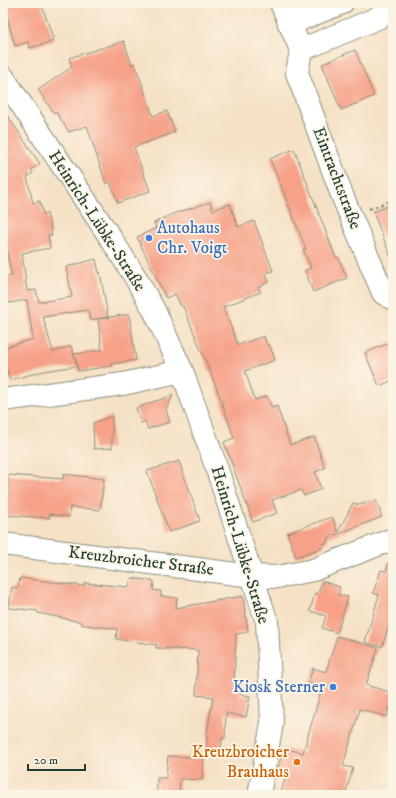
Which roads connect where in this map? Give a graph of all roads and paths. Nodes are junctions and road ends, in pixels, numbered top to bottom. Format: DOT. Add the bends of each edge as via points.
graph roads {
  1 [pos="281,3"];
  2 [pos="342,3"];
  3 [pos="385,3"];
  4 [pos="289,24"];
  5 [pos="301,50"];
  6 [pos="3,77"];
  7 [pos="393,200"];
  8 [pos="351,216"];
  9 [pos="393,297"];
  10 [pos="182,370"];
  11 [pos="3,400"];
  12 [pos="393,539"];
  13 [pos="3,544"];
  14 [pos="252,576"];
  15 [pos="260,795"];
  1 -- 4 [label="street"];
  2 -- 4 [label="street"];
  3 -- 5 [label="street" via="380,17"];
  4 -- 5 [label="street"];
  5 -- 8 [label="street, Eintrachtstraße" via="296,73"];
  6 -- 10 [label="street, Heinrich-Lübke-Straße" via="134,274"];
  7 -- 8 [label="path"];
  8 -- 9 [label="street, Eintrachtstraße" via="383,293"];
  10 -- 11 [label="street" via="123,384"];
  10 -- 14 [label="street, Heinrich-Lübke-Straße"];
  12 -- 14 [label="street, Kreuzbroicher Straße" via="313,570 277,577"];
  13 -- 14 [label="street, Kreuzbroicher Straße"];
  14 -- 15 [label="street, Heinrich-Lübke-Straße" via="266,622 272,723"];
}
